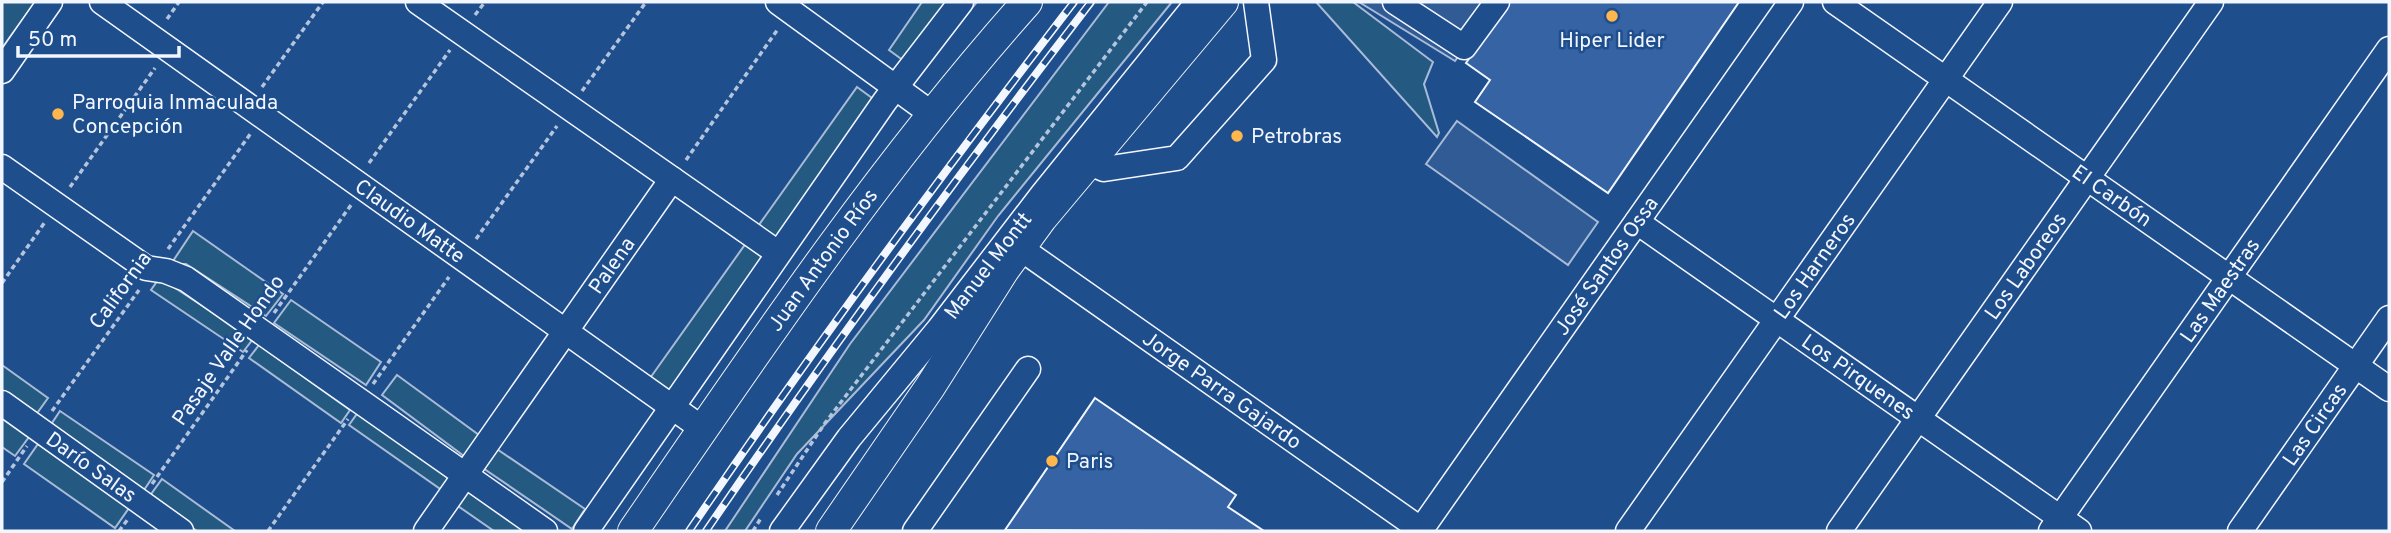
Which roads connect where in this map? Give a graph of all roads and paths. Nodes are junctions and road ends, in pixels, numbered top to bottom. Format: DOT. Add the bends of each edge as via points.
graph roads {
  1 [pos="50,2"];
  2 [pos="323,2"];
  3 [pos="418,2"];
  4 [pos="485,2"];
  5 [pos="961,2"];
  6 [pos="1027,2"];
  7 [pos="1147,2"];
  8 [pos="1184,2"];
  9 [pos="1198,2"];
  10 [pos="1223,2"];
  11 [pos="1256,2"];
  12 [pos="1395,2"];
  13 [pos="1497,2"];
  14 [pos="1791,2"];
  15 [pos="1835,2"];
  16 [pos="2000,2"];
  17 [pos="2211,2"];
  18 [pos="115,5"];
  19 [pos="784,6"];
  20 [pos="462,33"];
  21 [pos="169,49"];
  22 [pos="2389,49"];
  23 [pos="2,71"];
  24 [pos="1946,79"];
  25 [pos="897,86"];
  26 [pos="256,111"];
  27 [pos="932,114"];
  28 [pos="1090,163"];
  29 [pos="2,167"];
  30 [pos="2088,177"];
  31 [pos="673,179"];
  32 [pos="360,185"];
  33 [pos="57,205"];
  34 [pos="1637,222"];
  35 [pos="1020,248"];
  36 [pos="778,253"];
  37 [pos="153,271"];
  38 [pos="2230,277"];
  39 [pos="2,283"];
  40 [pos="2389,318"];
  41 [pos="1777,320"];
  42 [pos="261,331"];
  43 [pos="566,331"];
  44 [pos="2356,365"];
  45 [pos="1028,369"];
  46 [pos="2389,389"];
  47 [pos="2,403"];
  48 [pos="671,407"];
  49 [pos="1918,419"];
  50 [pos="703,429"];
  51 [pos="39,430"];
  52 [pos="466,474"];
  53 [pos="2,482"];
  54 [pos="775,499"];
  55 [pos="140,502"];
  56 [pos="769,520"];
  57 [pos="2064,527"];
  58 [pos="118,531"];
  59 [pos="181,531"];
  60 [pos="426,531"];
  61 [pos="545,531"];
  62 [pos="586,531"];
  63 [pos="633,531"];
  64 [pos="753,531"];
  65 [pos="782,531"];
  66 [pos="831,531"];
  67 [pos="915,531"];
  68 [pos="1422,531"];
  69 [pos="1628,531"];
  70 [pos="1839,531"];
  71 [pos="2240,531"];
  1 -- 23 [label="street"];
  2 -- 26 [label="path, California"];
  3 -- 20 [label="street"];
  4 -- 20 [label="path, Pasaje Valle Hondo"];
  5 -- 25 [label="street"];
  6 -- 27 [label="main road, Juan Antonio Ríos"];
  7 -- 54 [label="path" via="825,423"];
  8 -- 56 [label="street, Manuel Montt"];
  9 -- 65 [label="street, Manuel Montt" via="849,438"];
  10 -- 28 [label="main road, Manuel Montt"];
  11 -- 28 [label="street" via="1265,60 1177,158 1104,169"];
  12 -- 13 [label="street" via="1464,47"];
  14 -- 34 [label="street, José Santos Ossa"];
  15 -- 24 [label="street, El Carbón"];
  16 -- 24 [label="street, Los Harneros"];
  17 -- 30 [label="street, Los Laboreos"];
  18 -- 21 [label="street, Claudio Matte"];
  19 -- 25 [label="street"];
  19 -- 31 [label="path"];
  20 -- 31 [label="street"];
  20 -- 32 [label="path, Pasaje Valle Hondo"];
  21 -- 26 [label="street, Claudio Matte"];
  21 -- 33 [label="path"];
  22 -- 38 [label="street, Las Maestras"];
  24 -- 30 [label="street, El Carbón"];
  24 -- 41 [label="street, Los Harneros"];
  25 -- 27 [label="street"];
  25 -- 36 [label="street"];
  26 -- 32 [label="street, Claudio Matte"];
  26 -- 37 [label="path, California"];
  27 -- 50 [label="main road, Juan Antonio Ríos"];
  28 -- 35 [label="main road, Manuel Montt"];
  29 -- 33 [label="street"];
  30 -- 38 [label="street, El Carbón"];
  30 -- 49 [label="street, Los Laboreos"];
  31 -- 36 [label="street"];
  31 -- 43 [label="street, Palena"];
  32 -- 42 [label="path, Pasaje Valle Hondo"];
  32 -- 43 [label="street, Claudio Matte"];
  33 -- 37 [label="street"];
  33 -- 39 [label="path"];
  34 -- 41 [label="street, Los Pirquenes"];
  34 -- 68 [label="street, José Santos Ossa"];
  35 -- 66 [label="main road, Manuel Montt"];
  35 -- 68 [label="street, Jorge Parra Gajardo"];
  36 -- 48 [label="street"];
  37 -- 42 [label="street" via="187,279"];
  37 -- 51 [label="path, California"];
  38 -- 44 [label="street, El Carbón"];
  38 -- 57 [label="street, Las Maestras"];
  40 -- 44 [label="street, Las Circas"];
  41 -- 49 [label="street, Los Pirquenes"];
  41 -- 69 [label="street, Los Harneros"];
  42 -- 52 [label="street"];
  42 -- 55 [label="path, Pasaje Valle Hondo"];
  43 -- 48 [label="street, Claudio Matte"];
  43 -- 52 [label="street, Palena"];
  44 -- 46 [label="street, El Carbón"];
  44 -- 71 [label="street, Las Circas"];
  45 -- 67 [label="street"];
  47 -- 51 [label="street, Darío Salas"];
  48 -- 50 [label="street, Claudio Matte"];
  48 -- 62 [label="street"];
  49 -- 57 [label="street, Los Pirquenes"];
  49 -- 70 [label="street, Los Laboreos"];
  50 -- 63 [label="main road, Juan Antonio Ríos"];
  51 -- 53 [label="path, California"];
  51 -- 55 [label="street, Darío Salas"];
  52 -- 60 [label="street, Palena"];
  52 -- 61 [label="street"];
  55 -- 58 [label="path, Pasaje Valle Hondo"];
  55 -- 59 [label="street, Darío Salas"];
  56 -- 64 [label="path"];
}
